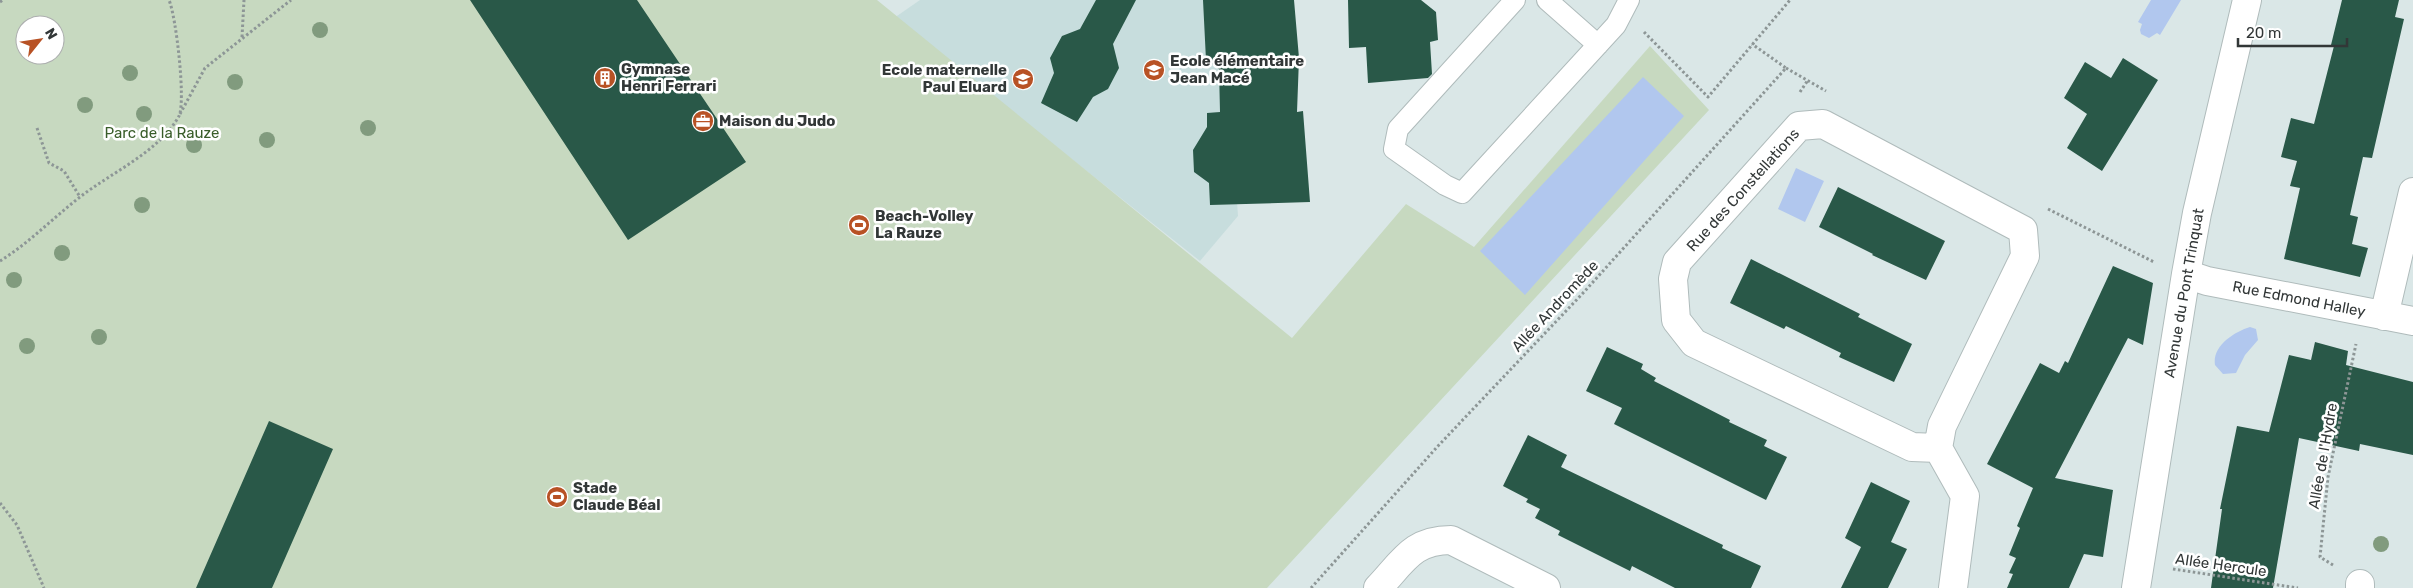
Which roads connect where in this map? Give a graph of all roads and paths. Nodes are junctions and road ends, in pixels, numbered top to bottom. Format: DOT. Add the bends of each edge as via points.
graph roads {
  1 [pos="169,0"];
  2 [pos="244,0"];
  3 [pos="291,0"];
  4 [pos="1515,0"];
  5 [pos="1547,0"];
  6 [pos="1790,0"];
  7 [pos="2247,0"];
  8 [pos="1626,6"];
  9 [pos="242,37"];
  10 [pos="1752,44"];
  11 [pos="1598,45"];
  12 [pos="180,114"];
  13 [pos="37,128"];
  14 [pos="2413,192"];
  15 [pos="80,197"];
  16 [pos="0,261"];
  17 [pos="2186,274"];
  18 [pos="2374,314"];
  19 [pos="2413,321"];
  20 [pos="1938,448"];
  21 [pos="0,503"];
  22 [pos="2138,576"];
  23 [pos="2360,586"];
  24 [pos="44,588"];
  25 [pos="1311,588"];
  26 [pos="1378,588"];
  27 [pos="1546,588"];
  28 [pos="1953,588"];
  29 [pos="2298,588"];
  1 -- 12 [label="path" via="174,10 180,72"];
  2 -- 9 [label="path"];
  3 -- 9 [label="path"];
  4 -- 11 [label="lane" via="1398,129 1394,149 1445,185 1462,193"];
  5 -- 11 [label="lane"];
  6 -- 10 [label="path"];
  7 -- 17 [label="street, Avenue du Pont Trinquat" via="2197,213"];
  8 -- 10 [label="path" via="1708,97"];
  8 -- 11 [label="lane" via="1616,25"];
  9 -- 12 [label="path" via="205,68"];
  10 -- 25 [label="path, Allée Andromède" via="1786,68"];
  12 -- 15 [label="path" via="158,144"];
  13 -- 15 [label="path" via="49,163 64,171"];
  14 -- 18 [label="street"];
  15 -- 16 [label="path"];
  17 -- 18 [label="street, Rue Edmond Halley"];
  17 -- 22 [label="street, Avenue du Pont Trinquat"];
  18 -- 19 [label="street, Rue Edmond Halley"];
  18 -- 23 [label="path, Allée de l'Hydre" via="2328,477 2320,557"];
  20 -- 20 [label="street, Rue des Constellations" via="1912,447 1694,343 1676,320 1673,279 1677,262 1799,126 1823,124 2023,230 2025,256 1942,426"];
  20 -- 28 [label="street" via="1965,496"];
  21 -- 24 [label="path" via="17,525"];
  22 -- 29 [label="path, Allée Hercule"];
  26 -- 27 [label="street" via="1418,546 1435,540 1451,540"];
}
